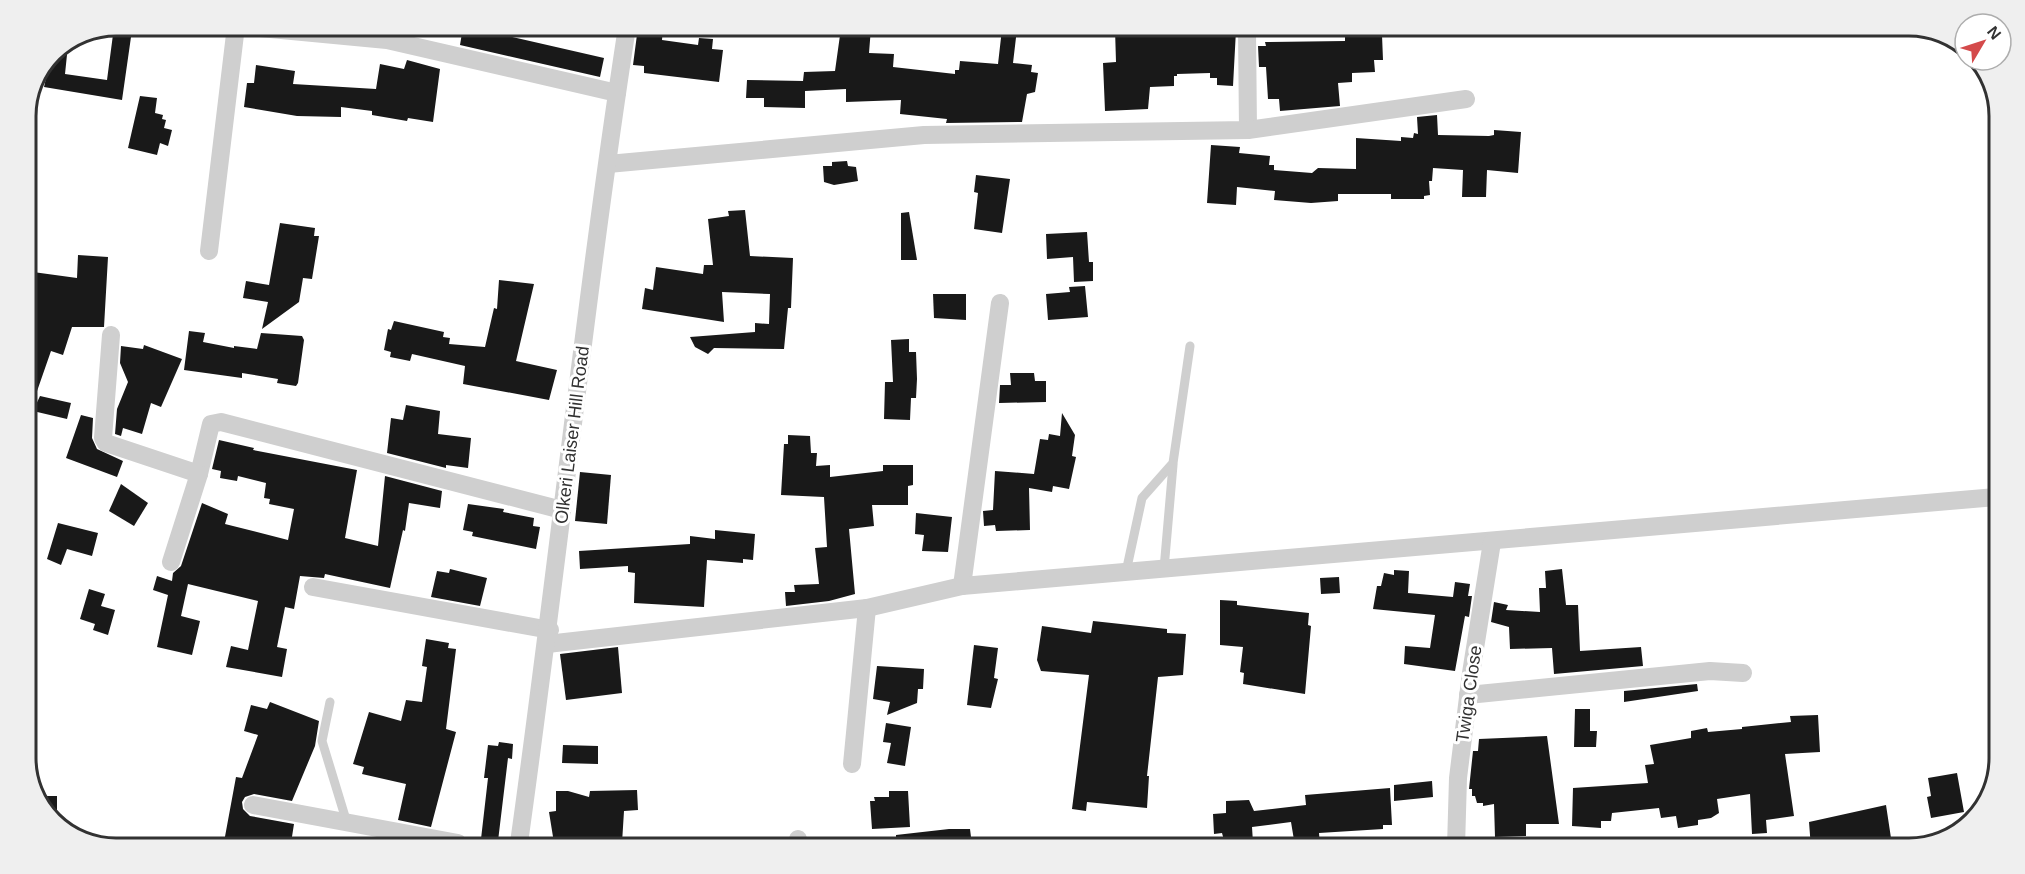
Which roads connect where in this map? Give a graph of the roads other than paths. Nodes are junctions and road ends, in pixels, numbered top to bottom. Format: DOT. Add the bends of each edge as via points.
graph roads {
  1 [pos="236,36"];
  2 [pos="344,36"];
  3 [pos="626,36"];
  4 [pos="1247,36"];
  5 [pos="617,93"];
  6 [pos="1466,99"];
  7 [pos="1248,130"];
  8 [pos="608,164"];
  9 [pos="209,251"];
  10 [pos="1000,303"];
  11 [pos="111,335"];
  12 [pos="1190,346"];
  13 [pos="1173,463"];
  14 [pos="199,474"];
  15 [pos="1989,498"];
  16 [pos="562,510"];
  17 [pos="1492,542"];
  18 [pos="171,562"];
  19 [pos="1164,569"];
  20 [pos="1126,572"];
  21 [pos="962,586"];
  22 [pos="313,588"];
  23 [pos="867,608"];
  24 [pos="548,637"];
  25 [pos="1743,673"];
  26 [pos="1468,695"];
  27 [pos="330,702"];
  28 [pos="852,764"];
  29 [pos="253,805"];
  30 [pos="347,822"];
  31 [pos="432,838"];
  32 [pos="520,838"];
  33 [pos="1456,838"];
  1 -- 9 [label="street"];
  2 -- 5 [label="street" via="387,40"];
  3 -- 5 [label="street, Olkeri Laiser Hill Road"];
  4 -- 7 [label="street"];
  5 -- 8 [label="street, Olkeri Laiser Hill Road"];
  6 -- 7 [label="street"];
  7 -- 8 [label="street" via="924,135"];
  8 -- 16 [label="street, Olkeri Laiser Hill Road"];
  10 -- 21 [label="street"];
  11 -- 14 [label="street" via="103,438 106,443"];
  12 -- 13 [label="lane"];
  13 -- 19 [label="lane"];
  13 -- 20 [label="lane" via="1142,498"];
  14 -- 16 [label="street" via="211,424 221,422"];
  14 -- 18 [label="street"];
  15 -- 17 [label="street"];
  16 -- 24 [label="street, Olkeri Laiser Hill Road"];
  17 -- 19 [label="street"];
  17 -- 26 [label="street, Twiga Close"];
  19 -- 20 [label="street"];
  20 -- 21 [label="street"];
  21 -- 23 [label="street"];
  22 -- 24 [label="street"];
  23 -- 24 [label="street"];
  23 -- 28 [label="street"];
  24 -- 32 [label="street, Olkeri Laiser Hill Road"];
  25 -- 26 [label="street" via="1710,671"];
  26 -- 33 [label="street, Twiga Close" via="1458,778"];
  27 -- 30 [label="lane" via="322,741"];
  29 -- 30 [label="street"];
  30 -- 31 [label="street"];
}
